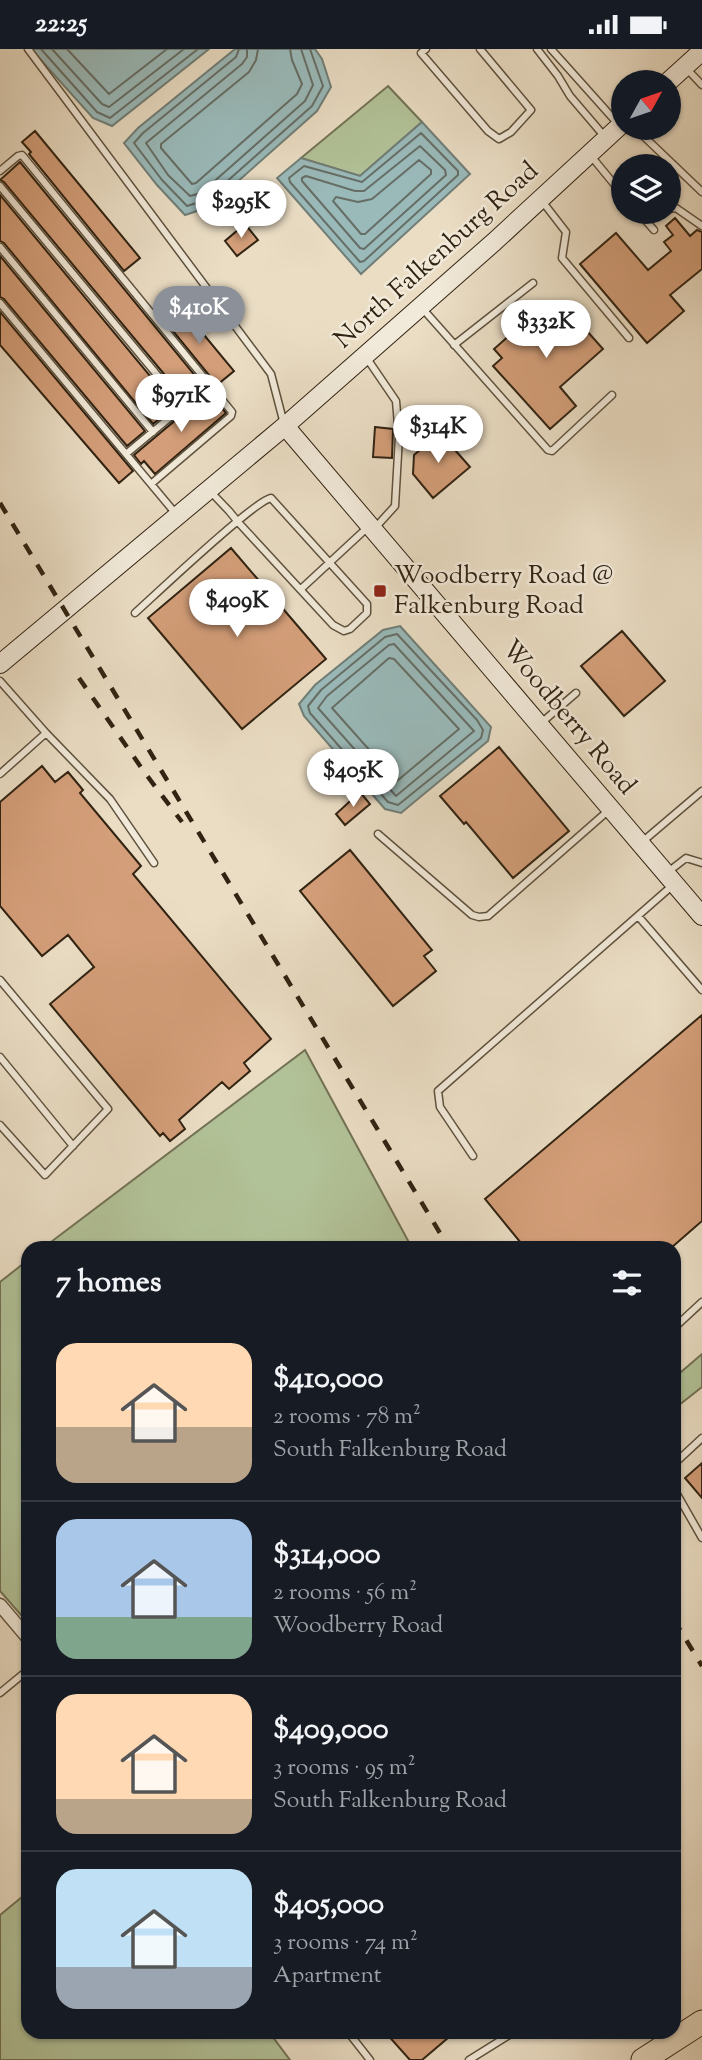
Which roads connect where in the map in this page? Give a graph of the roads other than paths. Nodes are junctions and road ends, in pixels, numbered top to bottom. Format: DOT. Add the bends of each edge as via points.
graph roads {
  1 [pos="28,49"];
  2 [pos="426,49"];
  3 [pos="480,49"];
  4 [pos="537,49"];
  5 [pos="551,49"];
  6 [pos="702,51"];
  7 [pos="684,67"];
  8 [pos="681,70"];
  9 [pos="702,85"];
  10 [pos="611,111"];
  11 [pos="611,136"];
  12 [pos="606,139"];
  13 [pos="642,140"];
  14 [pos="590,154"];
  15 [pos="0,171"];
  16 [pos="611,180"];
  17 [pos="0,186"];
  18 [pos="702,192"];
  19 [pos="540,200"];
  20 [pos="681,211"];
  21 [pos="649,224"];
  22 [pos="702,226"];
  23 [pos="654,230"];
  24 [pos="0,247"];
  25 [pos="533,283"];
  26 [pos="0,303"];
  27 [pos="421,307"];
  28 [pos="629,338"];
  29 [pos="454,345"];
  30 [pos="365,356"];
  31 [pos="209,384"];
  32 [pos="612,395"];
  33 [pos="183,406"];
  34 [pos="285,426"];
  35 [pos="153,432"];
  36 [pos="126,454"];
  37 [pos="151,484"];
  38 [pos="208,489"];
  39 [pos="177,515"];
  40 [pos="238,522"];
  41 [pos="372,528"];
  42 [pos="330,562"];
  43 [pos="301,589"];
  44 [pos="135,613"];
  45 [pos="0,664"];
  46 [pos="0,681"];
  47 [pos="576,693"];
  48 [pos="539,725"];
  49 [pos="46,733"];
  50 [pos="0,774"];
  51 [pos="702,791"];
  52 [pos="611,809"];
  53 [pos="378,834"];
  54 [pos="640,844"];
  55 [pos="154,863"];
  56 [pos="702,863"];
  57 [pos="670,878"];
  58 [pos="638,916"];
  59 [pos="702,916"];
  60 [pos="0,980"];
  61 [pos="702,990"];
  62 [pos="0,1057"];
  63 [pos="0,1125"];
  64 [pos="73,1146"];
  65 [pos="473,1156"];
  66 [pos="702,1303"];
  67 [pos="681,1322"];
  68 [pos="702,1438"];
  69 [pos="681,1458"];
  70 [pos="681,1501"];
  71 [pos="702,1538"];
  72 [pos="0,1605"];
  73 [pos="21,1629"];
  74 [pos="21,1676"];
  75 [pos="0,1693"];
  76 [pos="702,2022"];
  77 [pos="681,2036"];
  78 [pos="354,2039"];
  79 [pos="503,2039"];
  80 [pos="676,2039"];
  81 [pos="370,2060"];
  82 [pos="469,2060"];
  83 [pos="643,2060"];
  1 -- 34 [label="lane" via="271,374"];
  2 -- 3 [label="lane" via="421,53 499,139 531,110"];
  4 -- 12 [label="lane"];
  5 -- 10 [label="lane"];
  6 -- 7 [label="street"];
  7 -- 8 [label="street"];
  7 -- 9 [label="lane"];
  11 -- 12 [label="street, North Falkenburg Road"];
  12 -- 14 [label="street, North Falkenburg Road"];
  13 -- 18 [label="lane"];
  14 -- 16 [label="lane"];
  14 -- 19 [label="street, North Falkenburg Road"];
  15 -- 31 [label="lane" via="22,155"];
  17 -- 33 [label="lane"];
  19 -- 27 [label="street, North Falkenburg Road"];
  19 -- 28 [label="lane" via="566,232 562,258"];
  20 -- 22 [label="lane"];
  21 -- 23 [label="lane"];
  24 -- 35 [label="lane"];
  25 -- 29 [label="lane"];
  26 -- 36 [label="lane"];
  27 -- 29 [label="lane"];
  27 -- 30 [label="street, North Falkenburg Road"];
  29 -- 32 [label="lane" via="548,450"];
  30 -- 34 [label="street, North Falkenburg Road"];
  30 -- 41 [label="lane" via="396,401 400,437 395,506"];
  31 -- 33 [label="lane"];
  31 -- 37 [label="lane" via="231,416"];
  33 -- 35 [label="lane"];
  34 -- 38 [label="street, North Falkenburg Road"];
  34 -- 41 [label="street, Woodberry Road"];
  35 -- 36 [label="lane"];
  36 -- 37 [label="lane"];
  37 -- 39 [label="lane"];
  38 -- 39 [label="street, North Falkenburg Road"];
  38 -- 40 [label="lane"];
  39 -- 45 [label="street, North Falkenburg Road"];
  40 -- 42 [label="lane" via="271,498"];
  40 -- 43 [label="lane"];
  40 -- 44 [label="lane"];
  41 -- 42 [label="lane"];
  41 -- 48 [label="street, Woodberry Road"];
  42 -- 43 [label="lane"];
  42 -- 43 [label="lane" via="369,610 350,629 338,629"];
  46 -- 49 [label="lane"];
  47 -- 48 [label="lane"];
  48 -- 52 [label="street, Woodberry Road"];
  49 -- 50 [label="lane"];
  49 -- 55 [label="lane" via="110,799"];
  51 -- 54 [label="lane"];
  52 -- 53 [label="lane" via="488,916 479,917"];
  52 -- 54 [label="street, Woodberry Road"];
  54 -- 57 [label="street, Woodberry Road"];
  56 -- 57 [label="lane" via="686,858"];
  57 -- 58 [label="lane"];
  57 -- 59 [label="street, Woodberry Road"];
  58 -- 61 [label="lane"];
  58 -- 65 [label="lane" via="438,1091 440,1107"];
  60 -- 64 [label="lane" via="108,1109"];
  62 -- 64 [label="lane"];
  63 -- 64 [label="lane" via="45,1175"];
  66 -- 67 [label="lane"];
  68 -- 69 [label="lane"];
  70 -- 71 [label="lane"];
  72 -- 73 [label="street"];
  74 -- 75 [label="lane"];
  76 -- 77 [label="highway"];
  78 -- 81 [label="lane"];
  79 -- 82 [label="lane"];
  80 -- 83 [label="highway"];
}
